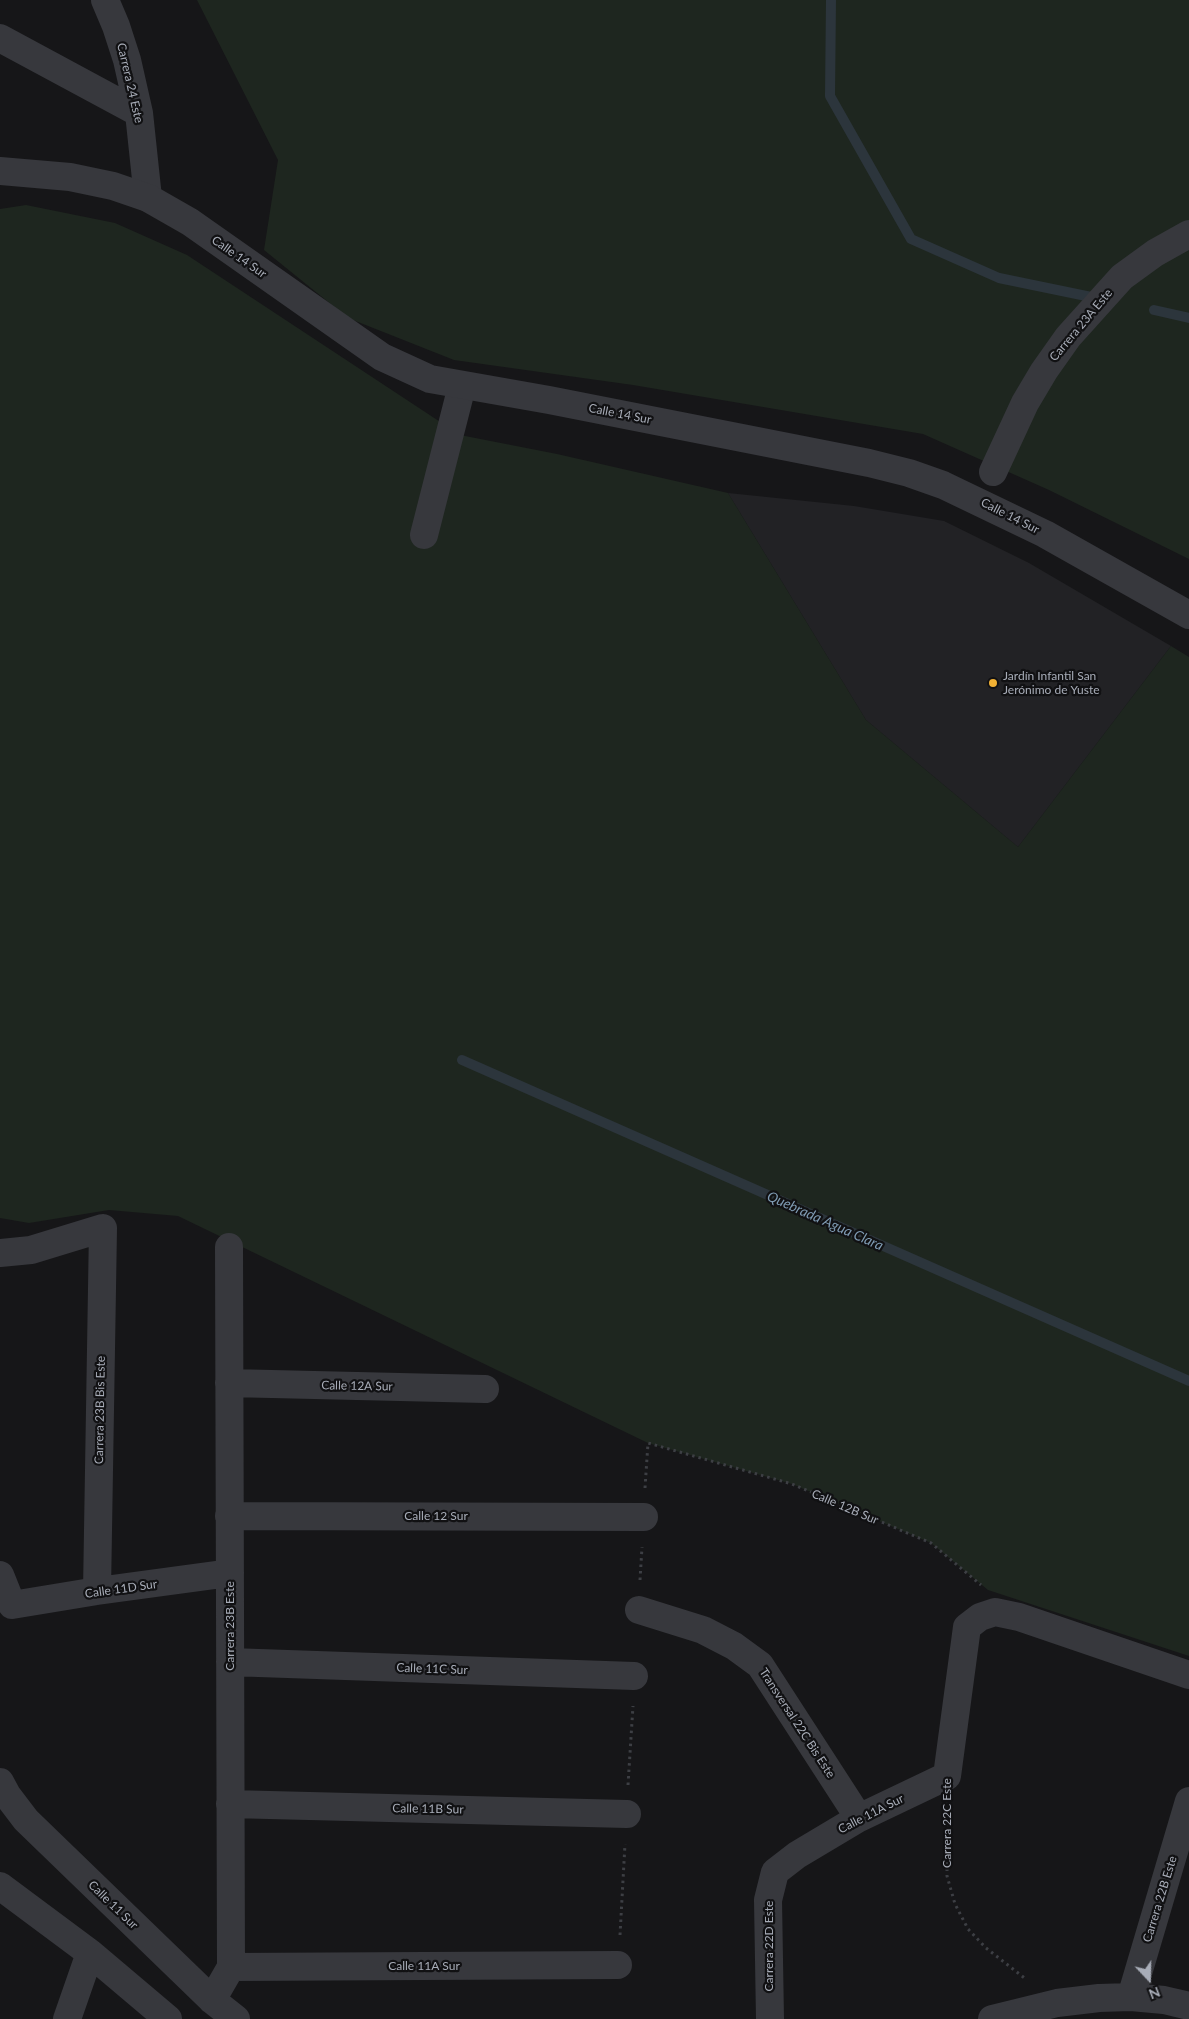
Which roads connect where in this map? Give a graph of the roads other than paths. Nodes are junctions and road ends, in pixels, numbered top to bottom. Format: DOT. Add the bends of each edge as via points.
graph roads {
  1 [pos="105,0"];
  2 [pos="0,38"];
  3 [pos="139,113"];
  4 [pos="0,172"];
  5 [pos="148,198"];
  6 [pos="1189,234"];
  7 [pos="462,386"];
  8 [pos="992,472"];
  9 [pos="424,536"];
  10 [pos="1189,615"];
  11 [pos="229,1247"];
  12 [pos="0,1253"];
  13 [pos="229,1383"];
  14 [pos="485,1389"];
  15 [pos="229,1516"];
  16 [pos="644,1516"];
  17 [pos="230,1574"];
  18 [pos="0,1575"];
  19 [pos="97,1592"];
  20 [pos="638,1610"];
  21 [pos="6,1613"];
  22 [pos="230,1662"];
  23 [pos="1189,1675"];
  24 [pos="634,1676"];
  25 [pos="947,1776"];
  26 [pos="0,1782"];
  27 [pos="1189,1801"];
  28 [pos="230,1804"];
  29 [pos="627,1814"];
  30 [pos="859,1818"];
  31 [pos="797,1855"];
  32 [pos="0,1886"];
  33 [pos="90,1954"];
  34 [pos="618,1965"];
  35 [pos="230,1967"];
  36 [pos="212,2000"];
  37 [pos="1139,2005"];
  38 [pos="1189,2006"];
  39 [pos="67,2019"];
  40 [pos="168,2019"];
  41 [pos="236,2019"];
  42 [pos="770,2019"];
  43 [pos="992,2019"];
  1 -- 3 [label="street, Carrera 24 Este" via="127,60"];
  2 -- 3 [label="street"];
  3 -- 5 [label="street, Carrera 24 Este"];
  4 -- 5 [label="street, Calle 14 Sur" via="70,177 114,186"];
  5 -- 7 [label="street, Calle 14 Sur" via="190,222 382,357 430,379"];
  6 -- 8 [label="street, Carrera 23A Este" via="1122,277 1068,337 1025,402"];
  7 -- 9 [label="street"];
  7 -- 10 [label="street, Calle 14 Sur" via="569,404 909,473 943,484 1045,534"];
  11 -- 13 [label="street, Carrera 23B Este"];
  12 -- 19 [label="street, Carrera 23B Bis Este" via="31,1250 103,1228"];
  13 -- 14 [label="street, Calle 12A Sur"];
  13 -- 15 [label="street, Carrera 23B Este"];
  15 -- 16 [label="street, Calle 12 Sur"];
  15 -- 17 [label="street, Carrera 23B Este"];
  17 -- 19 [label="street, Calle 11D Sur"];
  17 -- 22 [label="street, Carrera 23B Este"];
  18 -- 21 [label="street"];
  19 -- 21 [label="street, Calle 11D Sur"];
  20 -- 30 [label="street, Transversal 22C Bis Este" via="703,1630 734,1646 760,1665"];
  22 -- 24 [label="street, Calle 11C Sur"];
  22 -- 28 [label="street, Carrera 23B Este"];
  23 -- 25 [label="street, Carrera 22C Este" via="1019,1616 995,1612 980,1618 967,1627"];
  25 -- 30 [label="street, Calle 11A Sur"];
  26 -- 36 [label="street, Calle 11 Sur" via="26,1820"];
  27 -- 37 [label="street, Carrera 22B Este"];
  28 -- 29 [label="street, Calle 11B Sur"];
  28 -- 35 [label="street, Carrera 23B Este"];
  30 -- 31 [label="street, Calle 11A Sur"];
  31 -- 42 [label="street, Carrera 22D Este" via="775,1872 768,1900"];
  32 -- 33 [label="street"];
  33 -- 39 [label="street"];
  33 -- 40 [label="street"];
  34 -- 35 [label="street, Calle 11A Sur"];
  35 -- 36 [label="street, Carrera 23B Este"];
  36 -- 41 [label="street, Calle 11 Sur"];
  37 -- 38 [label="street" via="1164,2000"];
  37 -- 43 [label="street" via="1057,2003"];
}
